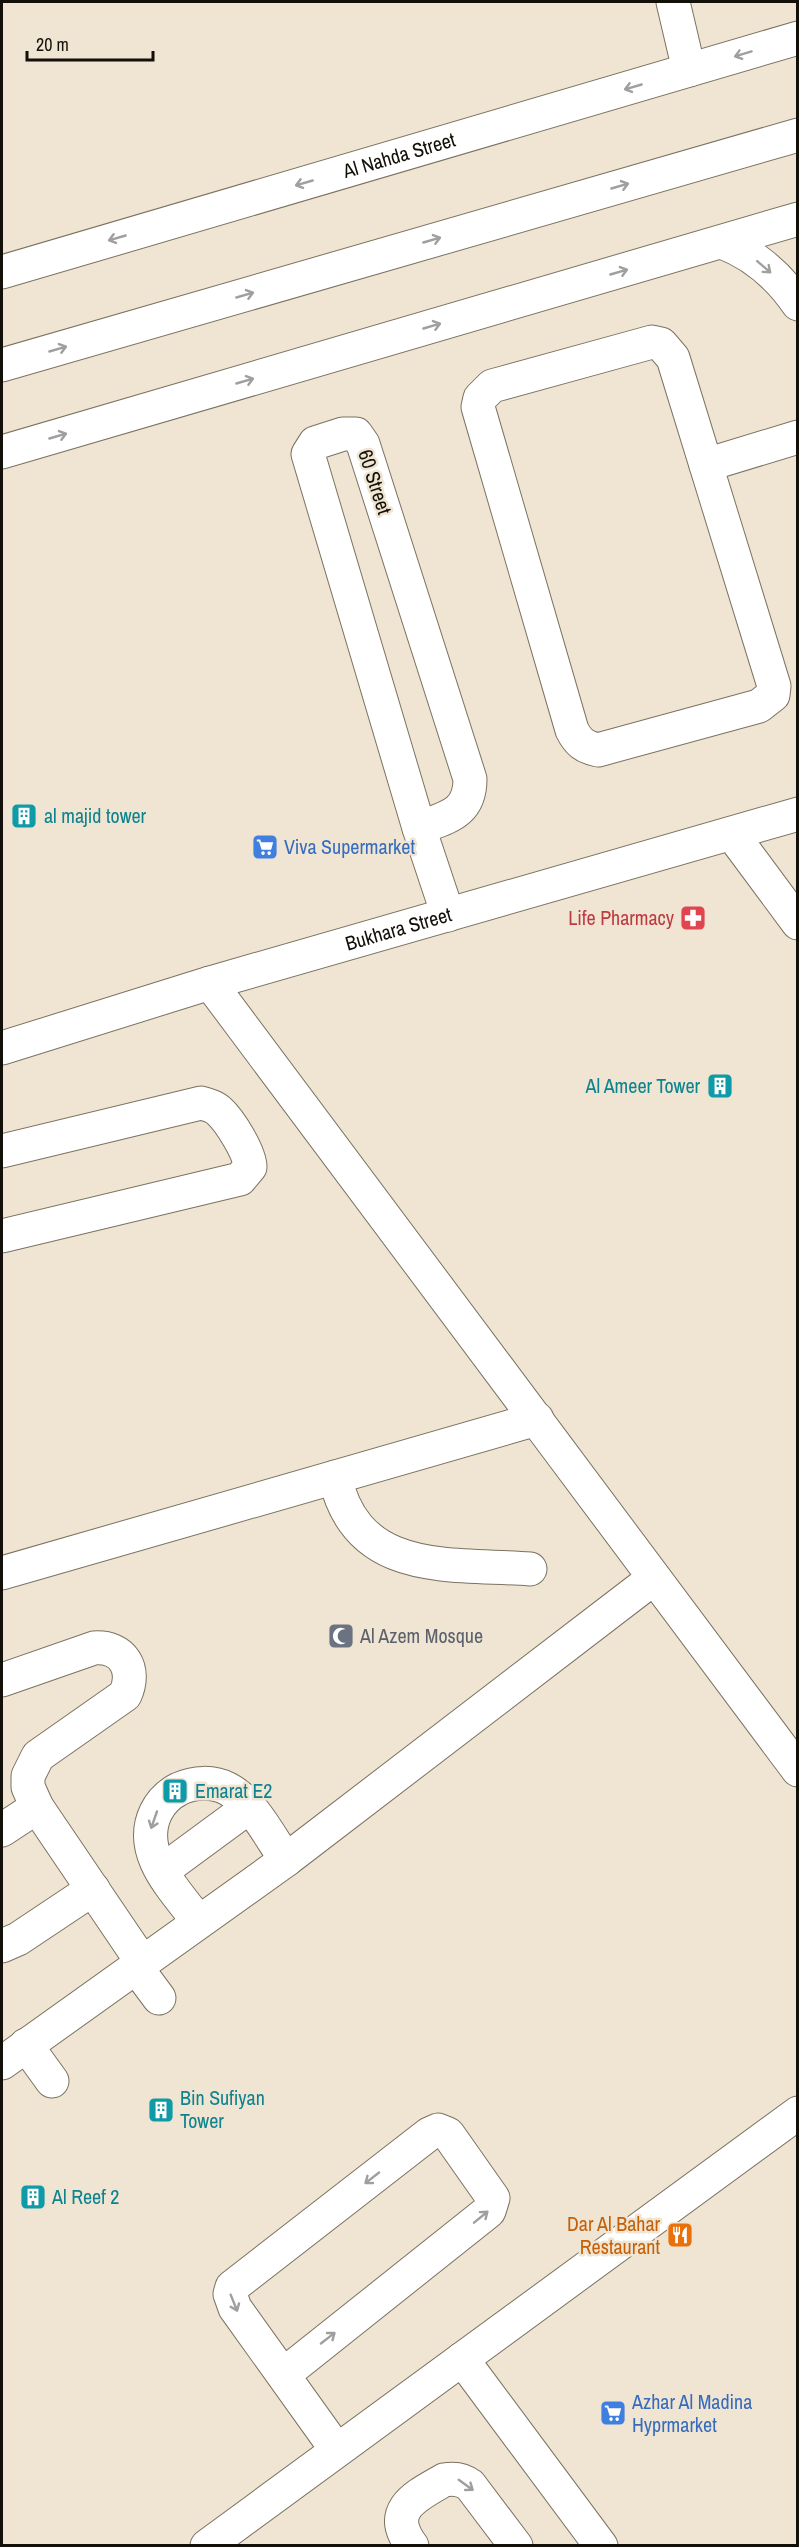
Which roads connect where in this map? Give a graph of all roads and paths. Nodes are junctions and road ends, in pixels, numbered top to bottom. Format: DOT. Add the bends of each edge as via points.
graph roads {
  1 [pos="673,2"];
  2 [pos="798,38"];
  3 [pos="689,70"];
  4 [pos="798,135"];
  5 [pos="798,219"];
  6 [pos="722,242"];
  7 [pos="2,272"];
  8 [pos="798,304"];
  9 [pos="2,365"];
  10 [pos="798,437"];
  11 [pos="2,452"];
  12 [pos="706,465"];
  13 [pos="798,814"];
  14 [pos="419,828"];
  15 [pos="732,834"];
  16 [pos="448,915"];
  17 [pos="798,923"];
  18 [pos="210,983"];
  19 [pos="2,1048"];
  20 [pos="2,1151"];
  21 [pos="2,1236"];
  22 [pos="537,1419"];
  23 [pos="335,1477"];
  24 [pos="530,1569"];
  25 [pos="2,1573"];
  26 [pos="654,1578"];
  27 [pos="2,1680"];
  28 [pos="798,1770"];
  29 [pos="37,1807"];
  30 [pos="249,1807"];
  31 [pos="2,1830"];
  32 [pos="286,1860"];
  33 [pos="162,1871"];
  34 [pos="93,1889"];
  35 [pos="198,1921"];
  36 [pos="2,1946"];
  37 [pos="139,1964"];
  38 [pos="159,1998"];
  39 [pos="14,2054"];
  40 [pos="52,2081"];
  41 [pos="798,2113"];
  42 [pos="462,2360"];
  43 [pos="283,2375"];
  44 [pos="336,2449"];
  45 [pos="207,2546"];
  46 [pos="412,2546"];
  47 [pos="516,2546"];
  48 [pos="601,2546"];
  1 -- 3 [label="street"];
  2 -- 3 [label="street, Al Nahda Street, one-way"];
  3 -- 7 [label="street, Al Nahda Street, one-way"];
  9 -- 4 [label="street, one-way"];
  5 -- 6 [label="street"];
  6 -- 8 [label="street, one-way" via="758,262"];
  11 -- 6 [label="street, one-way"];
  10 -- 12 [label="street"];
  12 -- 12 [label="street" via="673,358 661,344 652,342 492,386 480,398 479,416 569,718 577,740 586,747 598,750 684,727 759,706 773,695 772,678"];
  13 -- 15 [label="street, Bukhara Street"];
  14 -- 14 [label="street, 60 Street" via="308,454 315,443 343,434 356,434 363,444 470,779 463,806"];
  14 -- 16 [label="street, 60 Street"];
  15 -- 16 [label="street, Bukhara Street"];
  15 -- 17 [label="street"];
  16 -- 18 [label="street, Bukhara Street"];
  18 -- 19 [label="street, Bukhara Street"];
  18 -- 22 [label="street"];
  20 -- 21 [label="street" via="201,1103 219,1111 247,1152 250,1167 240,1179"];
  22 -- 23 [label="street"];
  22 -- 26 [label="street"];
  23 -- 24 [label="street" via="339,1498 361,1533 396,1555"];
  23 -- 25 [label="street"];
  26 -- 28 [label="street"];
  26 -- 32 [label="street"];
  27 -- 29 [label="street" via="106,1647 126,1660 131,1672 126,1695 38,1756 28,1776 28,1787"];
  29 -- 31 [label="street"];
  29 -- 34 [label="street"];
  30 -- 32 [label="street"];
  30 -- 33 [label="street"];
  30 -- 33 [label="street, one-way" via="227,1788 212,1784 188,1785 171,1794 158,1808 150,1833"];
  32 -- 35 [label="street"];
  33 -- 35 [label="street"];
  34 -- 36 [label="street" via="18,1940"];
  34 -- 37 [label="street"];
  35 -- 37 [label="street"];
  37 -- 38 [label="street"];
  37 -- 39 [label="street"];
  39 -- 40 [label="street"];
  41 -- 42 [label="street"];
  42 -- 44 [label="street"];
  42 -- 48 [label="street"];
  43 -- 43 [label="street, one-way" via="489,2211 493,2198 448,2134 438,2130 429,2134 232,2287 235,2308"];
  43 -- 44 [label="street"];
  44 -- 45 [label="street"];
  46 -- 47 [label="street, one-way" via="401,2522 408,2504 451,2478 470,2485"];
}
